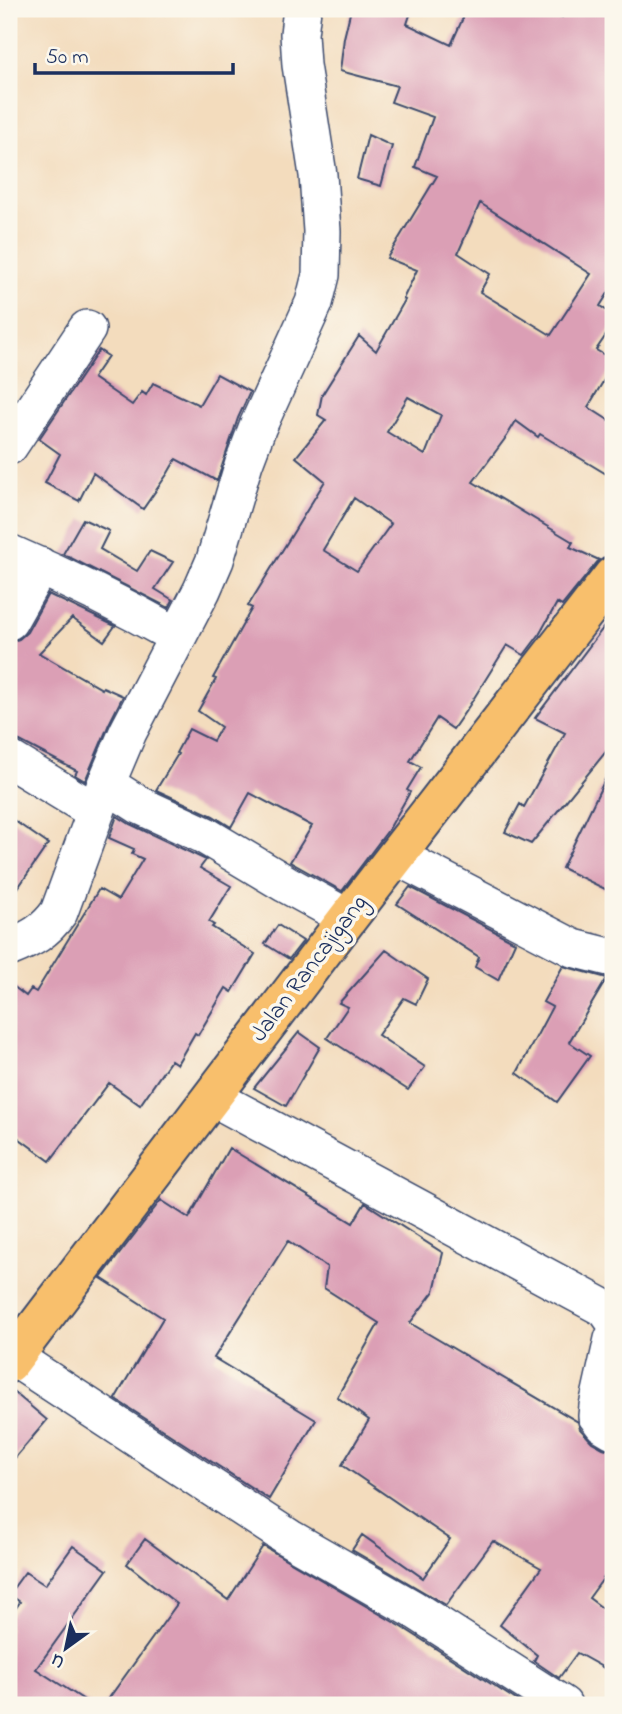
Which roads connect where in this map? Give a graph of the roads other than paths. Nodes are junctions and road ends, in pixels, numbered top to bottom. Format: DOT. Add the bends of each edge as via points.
graph roads {
  1 [pos="302,9"];
  2 [pos="87,329"];
  3 [pos="9,446"];
  4 [pos="24,560"];
  5 [pos="613,576"];
  6 [pos="9,621"];
  7 [pos="177,636"];
  8 [pos="9,759"];
  9 [pos="117,799"];
  10 [pos="396,856"];
  11 [pos="348,918"];
  12 [pos="9,948"];
  13 [pos="613,958"];
  14 [pos="212,1097"];
  15 [pos="613,1319"];
  16 [pos="613,1339"];
  17 [pos="11,1360"];
  18 [pos="613,1430"];
  19 [pos="563,1705"];
  1 -- 7 [label="street" via="301,65 318,175 321,275 314,303 244,463 215,560"];
  2 -- 3 [label="street"];
  4 -- 6 [label="street"];
  4 -- 7 [label="street"];
  5 -- 10 [label="main road, Jalan Rancajigang"];
  7 -- 9 [label="street" via="128,732"];
  8 -- 9 [label="street"];
  9 -- 11 [label="street" via="204,835"];
  9 -- 12 [label="street" via="60,912 50,925"];
  10 -- 11 [label="main road, Jalan Rancajigang"];
  10 -- 13 [label="street" via="573,948"];
  11 -- 14 [label="main road, Jalan Rancajigang"];
  14 -- 15 [label="street" via="607,1309"];
  14 -- 17 [label="main road, Jalan Rancajigang"];
  16 -- 18 [label="street" via="597,1416"];
  17 -- 19 [label="street" via="289,1538 413,1609"];
}
